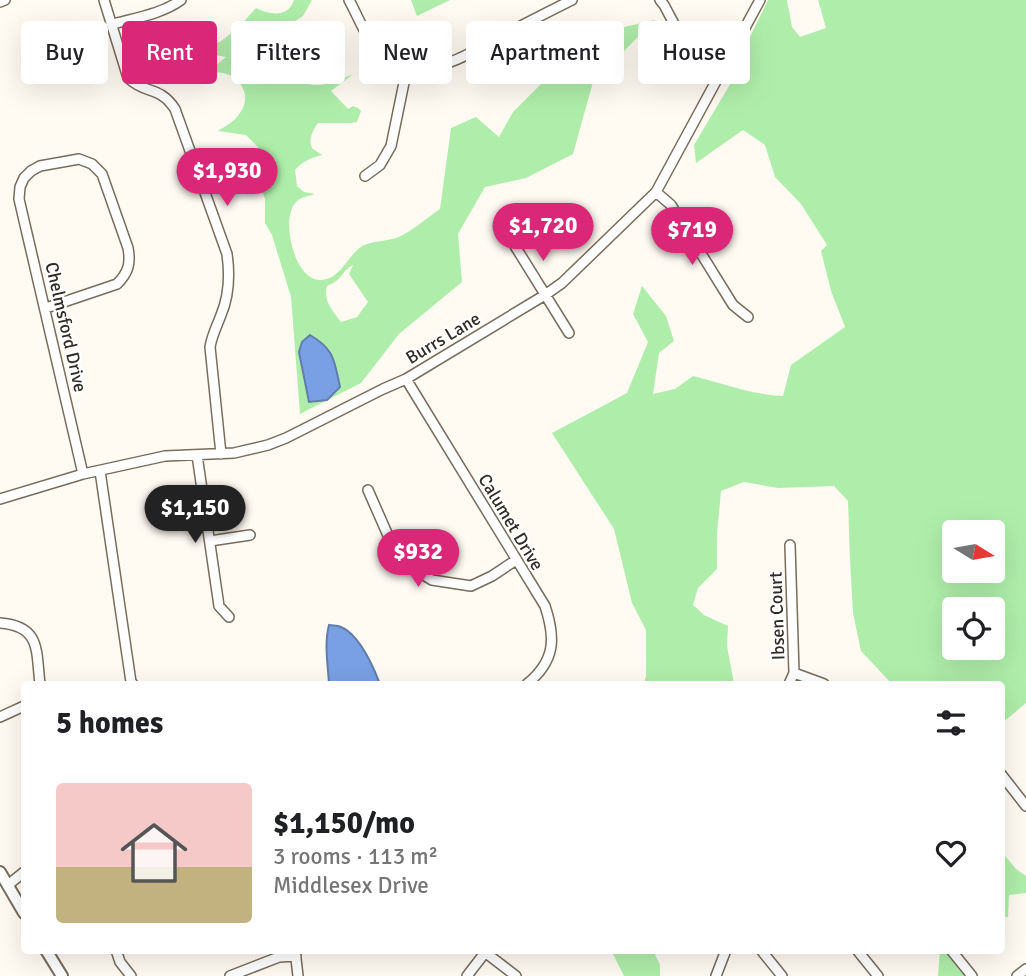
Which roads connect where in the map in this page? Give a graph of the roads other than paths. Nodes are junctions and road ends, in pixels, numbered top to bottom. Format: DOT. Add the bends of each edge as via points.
graph roads {
  1 [pos="5,0"];
  2 [pos="104,0"];
  3 [pos="181,0"];
  4 [pos="349,0"];
  5 [pos="572,0"];
  6 [pos="660,0"];
  7 [pos="760,0"];
  8 [pos="0,2"];
  9 [pos="359,21"];
  10 [pos="673,21"];
  11 [pos="749,21"];
  12 [pos="113,24"];
  13 [pos="452,60"];
  14 [pos="404,84"];
  15 [pos="714,84"];
  16 [pos="365,176"];
  17 [pos="656,192"];
  18 [pos="515,246"];
  19 [pos="545,295"];
  20 [pos="46,308"];
  21 [pos="748,317"];
  22 [pos="569,333"];
  23 [pos="405,379"];
  24 [pos="221,454"];
  25 [pos="197,455"];
  26 [pos="100,471"];
  27 [pos="83,474"];
  28 [pos="368,490"];
  29 [pos="0,499"];
  30 [pos="250,535"];
  31 [pos="210,541"];
  32 [pos="790,545"];
  33 [pos="516,560"];
  34 [pos="229,617"];
  35 [pos="0,623"];
  36 [pos="794,673"];
  37 [pos="40,681"];
  38 [pos="133,681"];
  39 [pos="530,681"];
  40 [pos="790,681"];
  41 [pos="816,681"];
  42 [pos="21,707"];
  43 [pos="0,717"];
  44 [pos="1005,780"];
  45 [pos="1026,806"];
  46 [pos="0,872"];
  47 [pos="21,874"];
  48 [pos="8,885"];
  49 [pos="21,909"];
  50 [pos="48,954"];
  51 [pos="117,954"];
  52 [pos="291,954"];
  53 [pos="295,954"];
  54 [pos="483,954"];
  55 [pos="489,954"];
  56 [pos="724,954"];
  57 [pos="764,954"];
  58 [pos="860,954"];
  59 [pos="954,954"];
  60 [pos="1026,969"];
  61 [pos="62,976"];
  62 [pos="131,976"];
  63 [pos="230,976"];
  64 [pos="298,976"];
  65 [pos="467,976"];
  66 [pos="516,976"];
  67 [pos="716,976"];
  68 [pos="782,976"];
  69 [pos="878,976"];
  70 [pos="972,976"];
  71 [pos="1017,976"];
  1 -- 8 [label="street"];
  2 -- 12 [label="street"];
  3 -- 12 [label="street"];
  4 -- 9 [label="street"];
  5 -- 13 [label="street"];
  6 -- 10 [label="street"];
  7 -- 11 [label="street, Burrs Lane"];
  12 -- 24 [label="street" via="128,78 136,86 162,93 176,109 228,254 226,302 210,347"];
  14 -- 16 [label="street" via="391,146 380,165"];
  15 -- 17 [label="street, Burrs Lane"];
  17 -- 19 [label="street, Burrs Lane"];
  17 -- 21 [label="street" via="671,205 733,305"];
  18 -- 19 [label="street"];
  19 -- 22 [label="street"];
  19 -- 23 [label="street, Burrs Lane"];
  20 -- 20 [label="street, Chelmsford Drive" via="117,284 128,269 128,248 102,174 79,159 40,166 20,187"];
  20 -- 27 [label="street, Chelmsford Drive"];
  23 -- 24 [label="street, Burrs Lane" via="268,445"];
  23 -- 33 [label="street, Calumet Drive"];
  24 -- 25 [label="street, Burrs Lane"];
  25 -- 26 [label="street, Burrs Lane" via="165,456"];
  25 -- 31 [label="street"];
  26 -- 27 [label="street, Burrs Lane"];
  26 -- 38 [label="street"];
  27 -- 29 [label="street, Burrs Lane"];
  28 -- 33 [label="street" via="390,540 409,566 432,580 471,586"];
  30 -- 31 [label="street"];
  31 -- 34 [label="street" via="219,606"];
  32 -- 36 [label="street, Ibsen Court"];
  33 -- 39 [label="street, Calumet Drive" via="545,606 551,625 550,653"];
  35 -- 37 [label="street" via="23,628 31,635"];
  36 -- 40 [label="street, Ibsen Court"];
  36 -- 41 [label="street"];
  42 -- 43 [label="street"];
  44 -- 45 [label="street"];
  46 -- 48 [label="main road"];
  47 -- 48 [label="street"];
  48 -- 49 [label="main road"];
  50 -- 61 [label="main road"];
  51 -- 62 [label="street"];
  52 -- 63 [label="street"];
  53 -- 64 [label="street"];
  54 -- 65 [label="street"];
  55 -- 66 [label="street"];
  56 -- 67 [label="street"];
  57 -- 68 [label="street"];
  58 -- 69 [label="street"];
  59 -- 70 [label="street"];
  60 -- 71 [label="street"];
}
